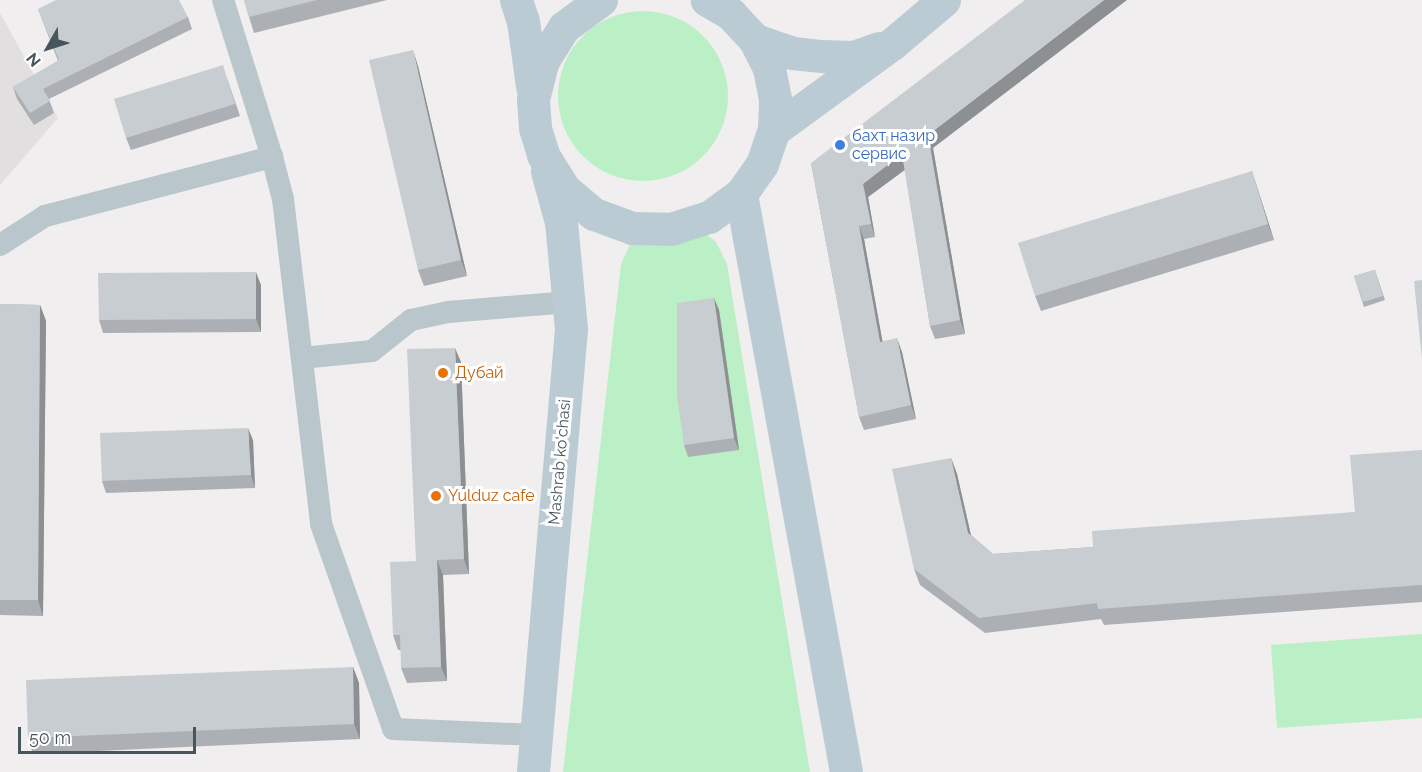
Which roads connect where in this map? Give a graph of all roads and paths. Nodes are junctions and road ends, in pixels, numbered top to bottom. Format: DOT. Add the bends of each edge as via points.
graph roads {
  1 [pos="223,0"];
  2 [pos="516,0"];
  3 [pos="601,0"];
  4 [pos="707,0"];
  5 [pos="944,0"];
  6 [pos="755,40"];
  7 [pos="892,44"];
  8 [pos="533,99"];
  9 [pos="774,130"];
  10 [pos="543,155"];
  11 [pos="272,157"];
  12 [pos="741,194"];
  13 [pos="0,245"];
  14 [pos="570,302"];
  15 [pos="302,358"];
  16 [pos="537,735"];
  17 [pos="533,772"];
  18 [pos="846,772"];
  1 -- 11 [label="street"];
  2 -- 8 [label="main road, Mashrab ko'chasi" via="523,21"];
  3 -- 8 [label="main road, Mashrab ko'chasi" via="564,27 543,60"];
  4 -- 6 [label="main road, Mashrab ko'chasi" via="731,14"];
  5 -- 7 [label="main road"];
  6 -- 7 [label="main road" via="792,53 853,57"];
  6 -- 9 [label="main road, Mashrab ko'chasi" via="769,68 776,99"];
  7 -- 9 [label="main road"];
  8 -- 10 [label="main road, Mashrab ko'chasi" via="535,128"];
  9 -- 12 [label="main road, Mashrab ko'chasi" via="762,165"];
  10 -- 12 [label="main road, Mashrab ko'chasi" via="564,189 594,214 632,228 680,226 709,217"];
  10 -- 14 [label="main road, Mashrab ko'chasi" via="561,222"];
  11 -- 13 [label="street" via="45,216"];
  11 -- 15 [label="street" via="282,199"];
  12 -- 18 [label="main road"];
  14 -- 15 [label="street" via="448,312 411,320 372,351"];
  14 -- 16 [label="main road, Mashrab ko'chasi"];
  15 -- 16 [label="street" via="321,524 393,729"];
  16 -- 17 [label="main road, Mashrab ko'chasi"];
}
